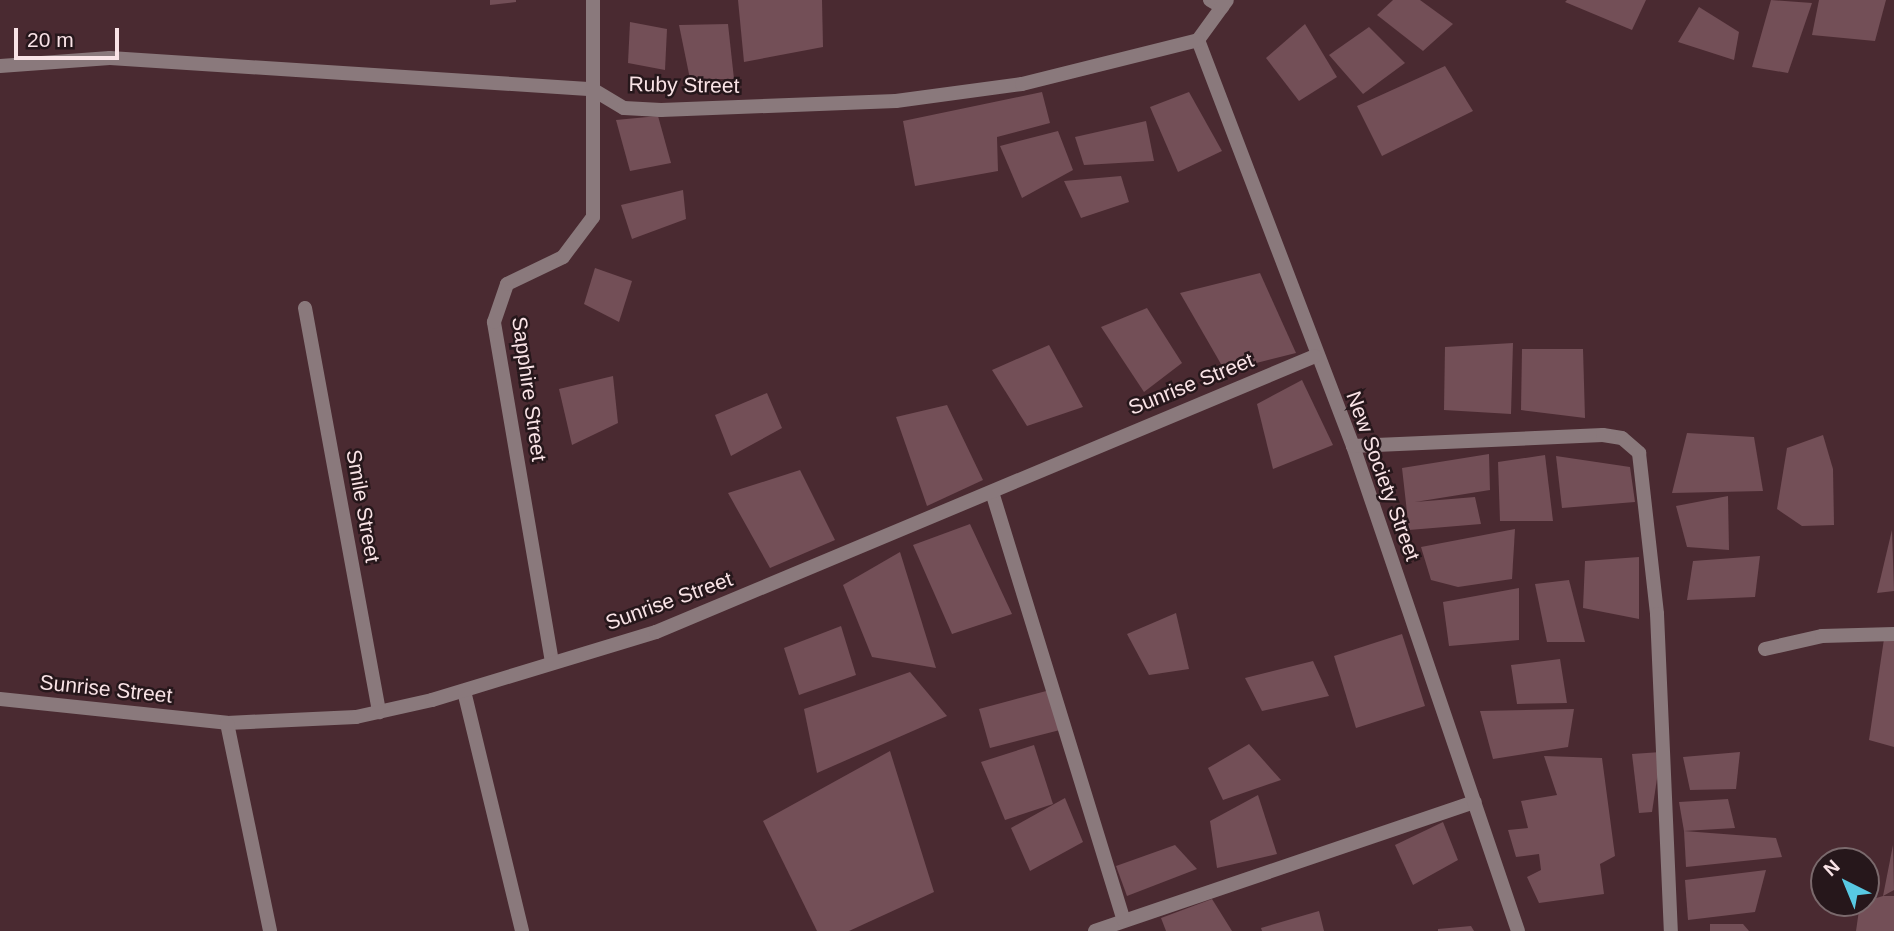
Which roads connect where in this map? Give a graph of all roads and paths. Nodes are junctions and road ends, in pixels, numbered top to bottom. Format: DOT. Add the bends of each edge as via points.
graph roads {
  1 [pos="593,0"];
  2 [pos="1219,2"];
  3 [pos="1198,40"];
  4 [pos="0,66"];
  5 [pos="592,89"];
  6 [pos="305,308"];
  7 [pos="1315,356"];
  8 [pos="1353,446"];
  9 [pos="992,492"];
  10 [pos="1894,634"];
  11 [pos="1765,649"];
  12 [pos="552,662"];
  13 [pos="464,691"];
  14 [pos="0,699"];
  15 [pos="379,712"];
  16 [pos="228,723"];
  17 [pos="1475,802"];
  18 [pos="1124,920"];
  19 [pos="270,931"];
  20 [pos="522,931"];
  21 [pos="1096,931"];
  22 [pos="1518,931"];
  23 [pos="1671,931"];
  1 -- 5 [label="street, Sapphire Street"];
  2 -- 3 [label="street"];
  3 -- 5 [label="street, Ruby Street" via="1022,84 897,101 636,109"];
  3 -- 7 [label="street, New Society Street"];
  4 -- 5 [label="street, Ruby Street" via="110,58"];
  5 -- 12 [label="street, Sapphire Street" via="593,217 564,257 507,284 494,322"];
  6 -- 15 [label="street, Smile Street"];
  7 -- 8 [label="street, New Society Street"];
  7 -- 9 [label="street, Sunrise Street"];
  8 -- 17 [label="street, New Society Street"];
  8 -- 23 [label="street" via="1603,435 1622,438 1639,453 1657,614"];
  9 -- 12 [label="street, Sunrise Street" via="656,632"];
  9 -- 18 [label="street"];
  10 -- 11 [label="street" via="1822,636"];
  12 -- 13 [label="street, Sunrise Street"];
  13 -- 15 [label="street, Sunrise Street"];
  13 -- 20 [label="street"];
  14 -- 16 [label="street, Sunrise Street"];
  15 -- 16 [label="street, Sunrise Street"];
  16 -- 19 [label="street"];
  17 -- 18 [label="street"];
  17 -- 22 [label="street, New Society Street"];
  18 -- 21 [label="street"];
}
